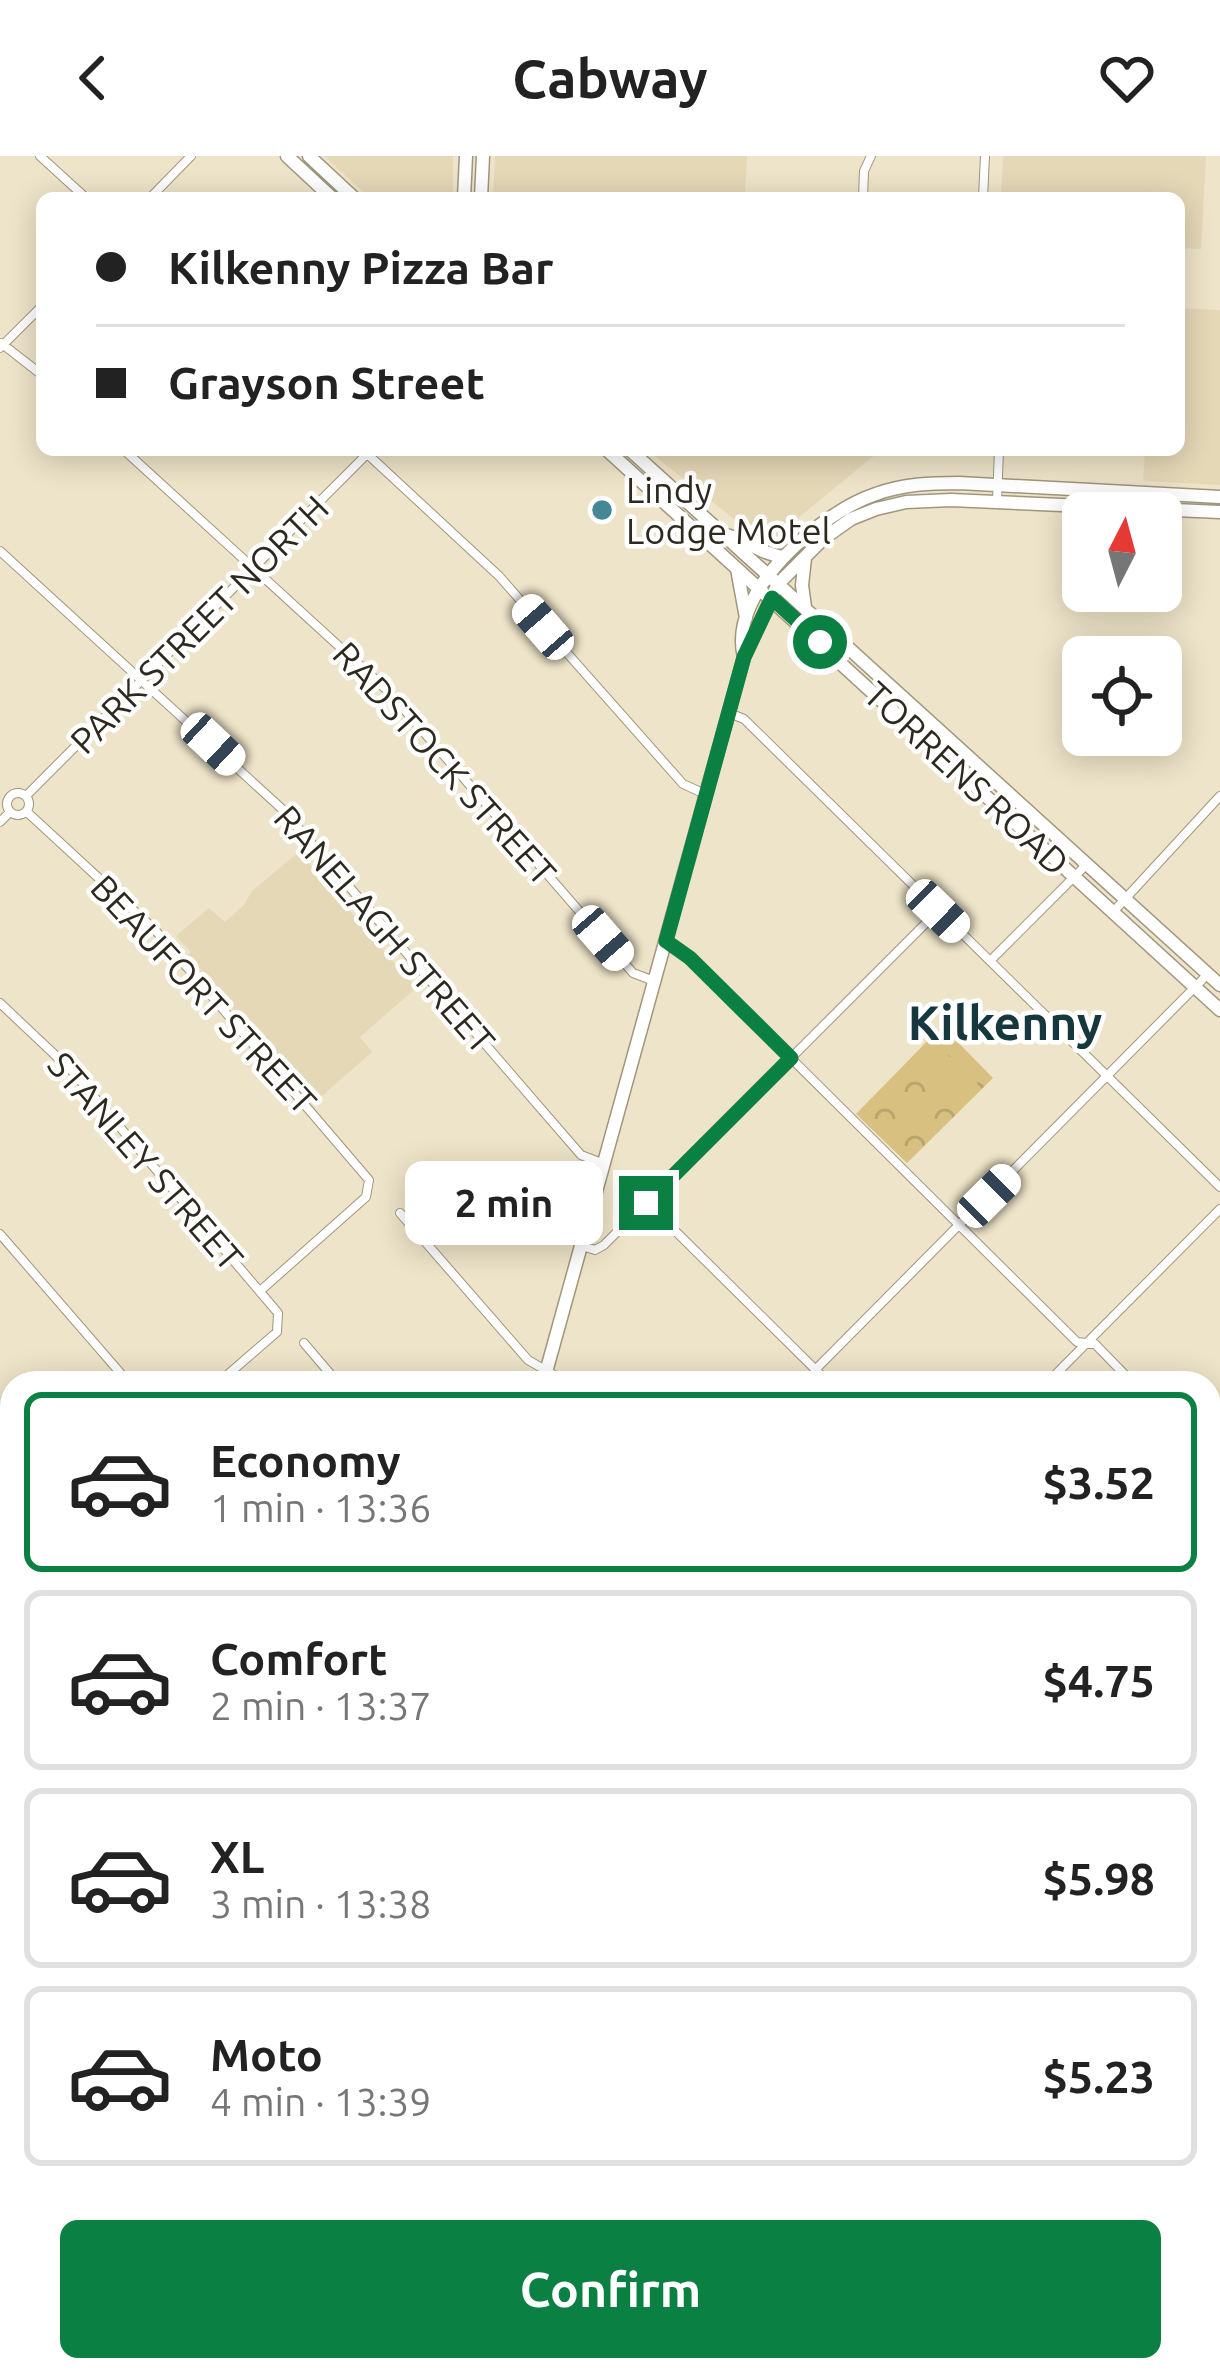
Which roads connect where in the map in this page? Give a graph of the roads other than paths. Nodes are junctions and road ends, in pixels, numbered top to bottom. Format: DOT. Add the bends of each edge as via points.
graph roads {
  1 [pos="40,156"];
  2 [pos="191,156"];
  3 [pos="286,156"];
  4 [pos="309,156"];
  5 [pos="466,156"];
  6 [pos="483,156"];
  7 [pos="871,156"];
  8 [pos="985,156"];
  9 [pos="79,192"];
  10 [pos="156,192"];
  11 [pos="325,192"];
  12 [pos="348,192"];
  13 [pos="472,192"];
  14 [pos="475,192"];
  15 [pos="863,192"];
  16 [pos="983,192"];
  17 [pos="36,313"];
  18 [pos="1,345"];
  19 [pos="36,371"];
  20 [pos="131,456"];
  21 [pos="362,456"];
  22 [pos="372,456"];
  23 [pos="614,456"];
  24 [pos="637,456"];
  25 [pos="999,456"];
  26 [pos="998,484"];
  27 [pos="1220,497"];
  28 [pos="997,502"];
  29 [pos="1220,512"];
  30 [pos="725,535"];
  31 [pos="0,551"];
  32 [pos="784,557"];
  33 [pos="806,557"];
  34 [pos="253,567"];
  35 [pos="736,569"];
  36 [pos="769,587"];
  37 [pos="805,608"];
  38 [pos="746,620"];
  39 [pos="744,657"];
  40 [pos="143,680"];
  41 [pos="729,713"];
  42 [pos="989,776"];
  43 [pos="978,786"];
  44 [pos="0,787"];
  45 [pos="706,795"];
  46 [pos="11,796"];
  47 [pos="26,796"];
  48 [pos="1220,796"];
  49 [pos="10,812"];
  50 [pos="26,812"];
  51 [pos="0,822"];
  52 [pos="1087,864"];
  53 [pos="1074,877"];
  54 [pos="1124,899"];
  55 [pos="938,911"];
  56 [pos="1113,912"];
  57 [pos="666,941"];
  58 [pos="990,961"];
  59 [pos="1208,974"];
  60 [pos="654,981"];
  61 [pos="1220,985"];
  62 [pos="1196,988"];
  63 [pos="0,1003"];
  64 [pos="1220,1010"];
  65 [pos="791,1058"];
  66 [pos="1108,1076"];
  67 [pos="604,1164"];
  68 [pos="1220,1187"];
  69 [pos="646,1203"];
  70 [pos="1220,1209"];
  71 [pos="400,1213"];
  72 [pos="959,1226"];
  73 [pos="0,1234"];
  74 [pos="582,1246"];
  75 [pos="260,1291"];
  76 [pos="304,1343"];
  77 [pos="1086,1343"];
  78 [pos="815,1370"];
  79 [pos="119,1371"];
  80 [pos="231,1371"];
  81 [pos="328,1371"];
  82 [pos="539,1371"];
  83 [pos="547,1371"];
  84 [pos="1059,1371"];
  85 [pos="1121,1371"];
  1 -- 9 [label="street"];
  2 -- 10 [label="street"];
  3 -- 11 [label="main road"];
  4 -- 12 [label="main road"];
  5 -- 13 [label="main road"];
  6 -- 14 [label="main road"];
  7 -- 15 [label="street"];
  8 -- 16 [label="street"];
  17 -- 18 [label="street"];
  18 -- 19 [label="street"];
  20 -- 34 [label="street, RADSTOCK STREET"];
  21 -- 34 [label="street, PARK STREET NORTH"];
  22 -- 45 [label="street" via="499,576 683,784"];
  23 -- 35 [label="main road, TORRENS ROAD"];
  24 -- 30 [label="main road, TORRENS ROAD"];
  25 -- 26 [label="street"];
  26 -- 27 [label="main road"];
  26 -- 28 [label="street"];
  26 -- 32 [label="main road" via="880,492 824,521"];
  28 -- 29 [label="main road"];
  28 -- 33 [label="main road" via="927,500 876,509"];
  30 -- 32 [label="main road"];
  30 -- 36 [label="main road, TORRENS ROAD"];
  31 -- 40 [label="street, RANELAGH STREET"];
  32 -- 36 [label="main road"];
  33 -- 36 [label="main road"];
  33 -- 37 [label="main road"];
  34 -- 40 [label="street, PARK STREET NORTH"];
  34 -- 60 [label="street, RADSTOCK STREET" via="388,691 633,973"];
  35 -- 36 [label="main road, TORRENS ROAD"];
  35 -- 38 [label="main road"];
  36 -- 37 [label="main road, TORRENS ROAD"];
  36 -- 38 [label="main road"];
  36 -- 39 [label="main road"];
  36 -- 43 [label="main road, TORRENS ROAD"];
  37 -- 42 [label="main road, TORRENS ROAD"];
  38 -- 39 [label="main road"];
  39 -- 41 [label="main road"];
  40 -- 47 [label="street, PARK STREET NORTH"];
  40 -- 67 [label="street, RANELAGH STREET" via="283,809 581,1155"];
  41 -- 45 [label="main road"];
  41 -- 55 [label="street"];
  42 -- 43 [label="main road"];
  42 -- 52 [label="main road, TORRENS ROAD"];
  43 -- 53 [label="main road, TORRENS ROAD"];
  44 -- 46 [label="street"];
  45 -- 57 [label="main road"];
  46 -- 47 [label="street"];
  46 -- 49 [label="street"];
  47 -- 50 [label="street"];
  48 -- 54 [label="street"];
  49 -- 50 [label="street"];
  49 -- 51 [label="street"];
  50 -- 75 [label="street, BEAUFORT STREET" via="156,931 367,1175 366,1197"];
  52 -- 53 [label="street"];
  52 -- 54 [label="main road, TORRENS ROAD"];
  53 -- 56 [label="main road, TORRENS ROAD"];
  53 -- 58 [label="street"];
  54 -- 56 [label="street"];
  54 -- 59 [label="main road, TORRENS ROAD"];
  55 -- 58 [label="street"];
  55 -- 65 [label="street"];
  56 -- 62 [label="main road, TORRENS ROAD"];
  57 -- 60 [label="main road"];
  57 -- 65 [label="street"];
  58 -- 66 [label="street"];
  59 -- 61 [label="main road, TORRENS ROAD"];
  59 -- 62 [label="street"];
  60 -- 67 [label="main road"];
  62 -- 64 [label="main road, TORRENS ROAD"];
  62 -- 66 [label="street"];
  63 -- 75 [label="street, STANLEY STREET" via="73,1072"];
  65 -- 69 [label="street"];
  65 -- 72 [label="street"];
  66 -- 68 [label="street"];
  66 -- 72 [label="street"];
  67 -- 74 [label="main road"];
  69 -- 74 [label="street" via="600,1248"];
  69 -- 78 [label="street"];
  70 -- 77 [label="street"];
  71 -- 82 [label="street"];
  72 -- 77 [label="street"];
  72 -- 78 [label="street"];
  73 -- 79 [label="street"];
  74 -- 83 [label="main road"];
  75 -- 80 [label="street, STANLEY STREET" via="280,1326"];
  76 -- 81 [label="street"];
  77 -- 84 [label="street"];
  77 -- 85 [label="street"];
}
